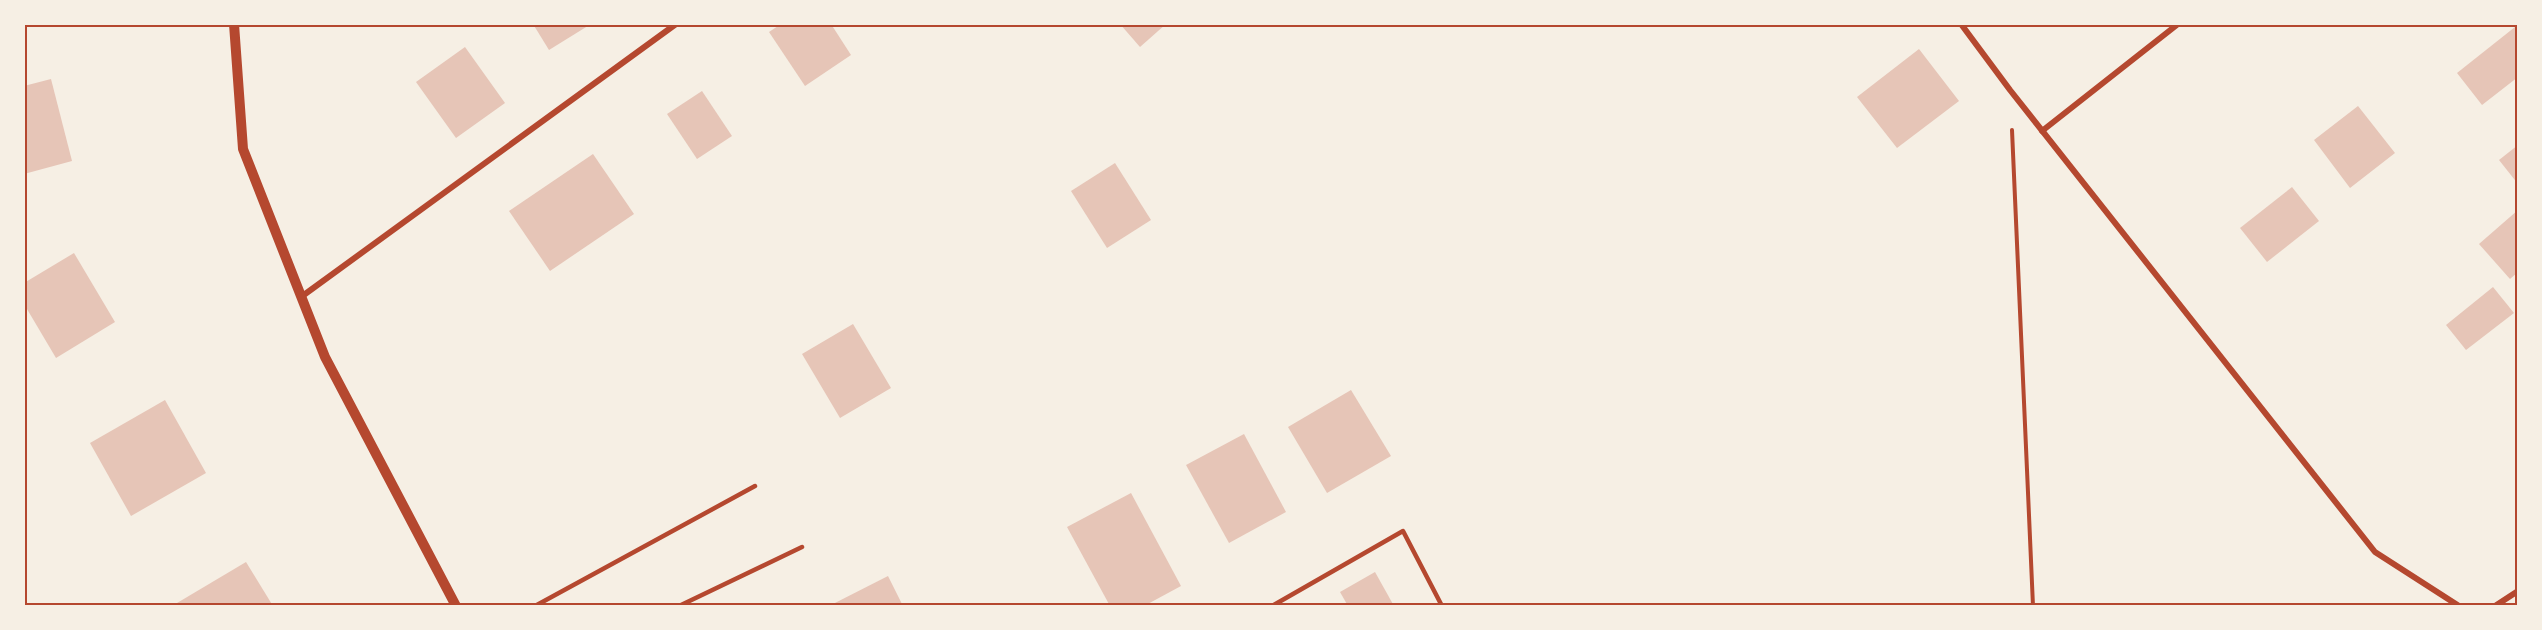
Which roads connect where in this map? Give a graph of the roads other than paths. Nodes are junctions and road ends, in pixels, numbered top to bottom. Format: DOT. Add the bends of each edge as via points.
graph roads {
  1 [pos="234,24"];
  2 [pos="676,24"];
  3 [pos="1961,24"];
  4 [pos="2178,24"];
  5 [pos="2042,131"];
  6 [pos="301,297"];
  7 [pos="755,486"];
  8 [pos="802,547"];
  9 [pos="2518,591"];
  10 [pos="456,606"];
  11 [pos="535,606"];
  12 [pos="679,606"];
  13 [pos="1272,606"];
  14 [pos="1442,606"];
  15 [pos="2459,606"];
  16 [pos="2495,606"];
  1 -- 6 [label="street" via="243,149"];
  2 -- 6 [label="street"];
  3 -- 5 [label="street"];
  4 -- 5 [label="street"];
  5 -- 15 [label="street" via="2375,552"];
  6 -- 10 [label="street" via="325,357"];
  7 -- 11 [label="lane"];
  8 -- 12 [label="lane"];
  9 -- 16 [label="street"];
  13 -- 14 [label="lane" via="1403,531"];
}
